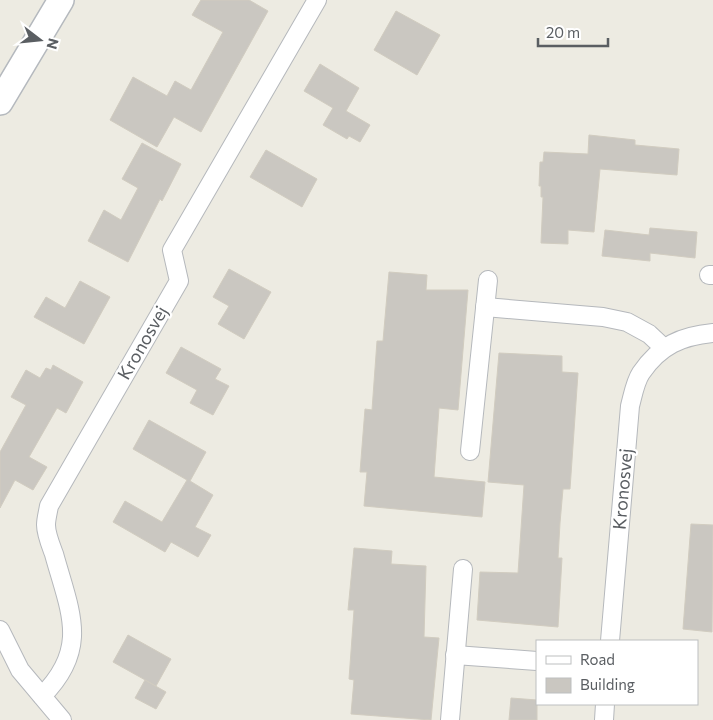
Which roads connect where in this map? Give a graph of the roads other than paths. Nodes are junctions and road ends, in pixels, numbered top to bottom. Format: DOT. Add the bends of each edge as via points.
graph roads {
  1 [pos="61,0"];
  2 [pos="317,0"];
  3 [pos="0,102"];
  4 [pos="488,280"];
  5 [pos="485,307"];
  6 [pos="713,333"];
  7 [pos="664,348"];
  8 [pos="470,451"];
  9 [pos="462,569"];
  10 [pos="0,630"];
  11 [pos="610,640"];
  12 [pos="455,655"];
  13 [pos="536,662"];
  14 [pos="42,696"];
  15 [pos="605,705"];
  16 [pos="62,720"];
  17 [pos="450,720"];
  18 [pos="604,720"];
  1 -- 3 [label="street"];
  2 -- 14 [label="street, Kronosvej" via="172,250 180,281 49,506 46,526 72,617 73,639 68,661 58,680"];
  4 -- 5 [label="street"];
  5 -- 7 [label="street" via="627,322 649,334"];
  5 -- 8 [label="street"];
  6 -- 7 [label="street, Kronosvej" via="687,336"];
  7 -- 11 [label="street, Kronosvej" via="641,373 630,406"];
  9 -- 12 [label="street"];
  10 -- 14 [label="street" via="20,670"];
  12 -- 13 [label="street"];
  12 -- 17 [label="street"];
  14 -- 16 [label="street"];
  15 -- 18 [label="street"];
}
